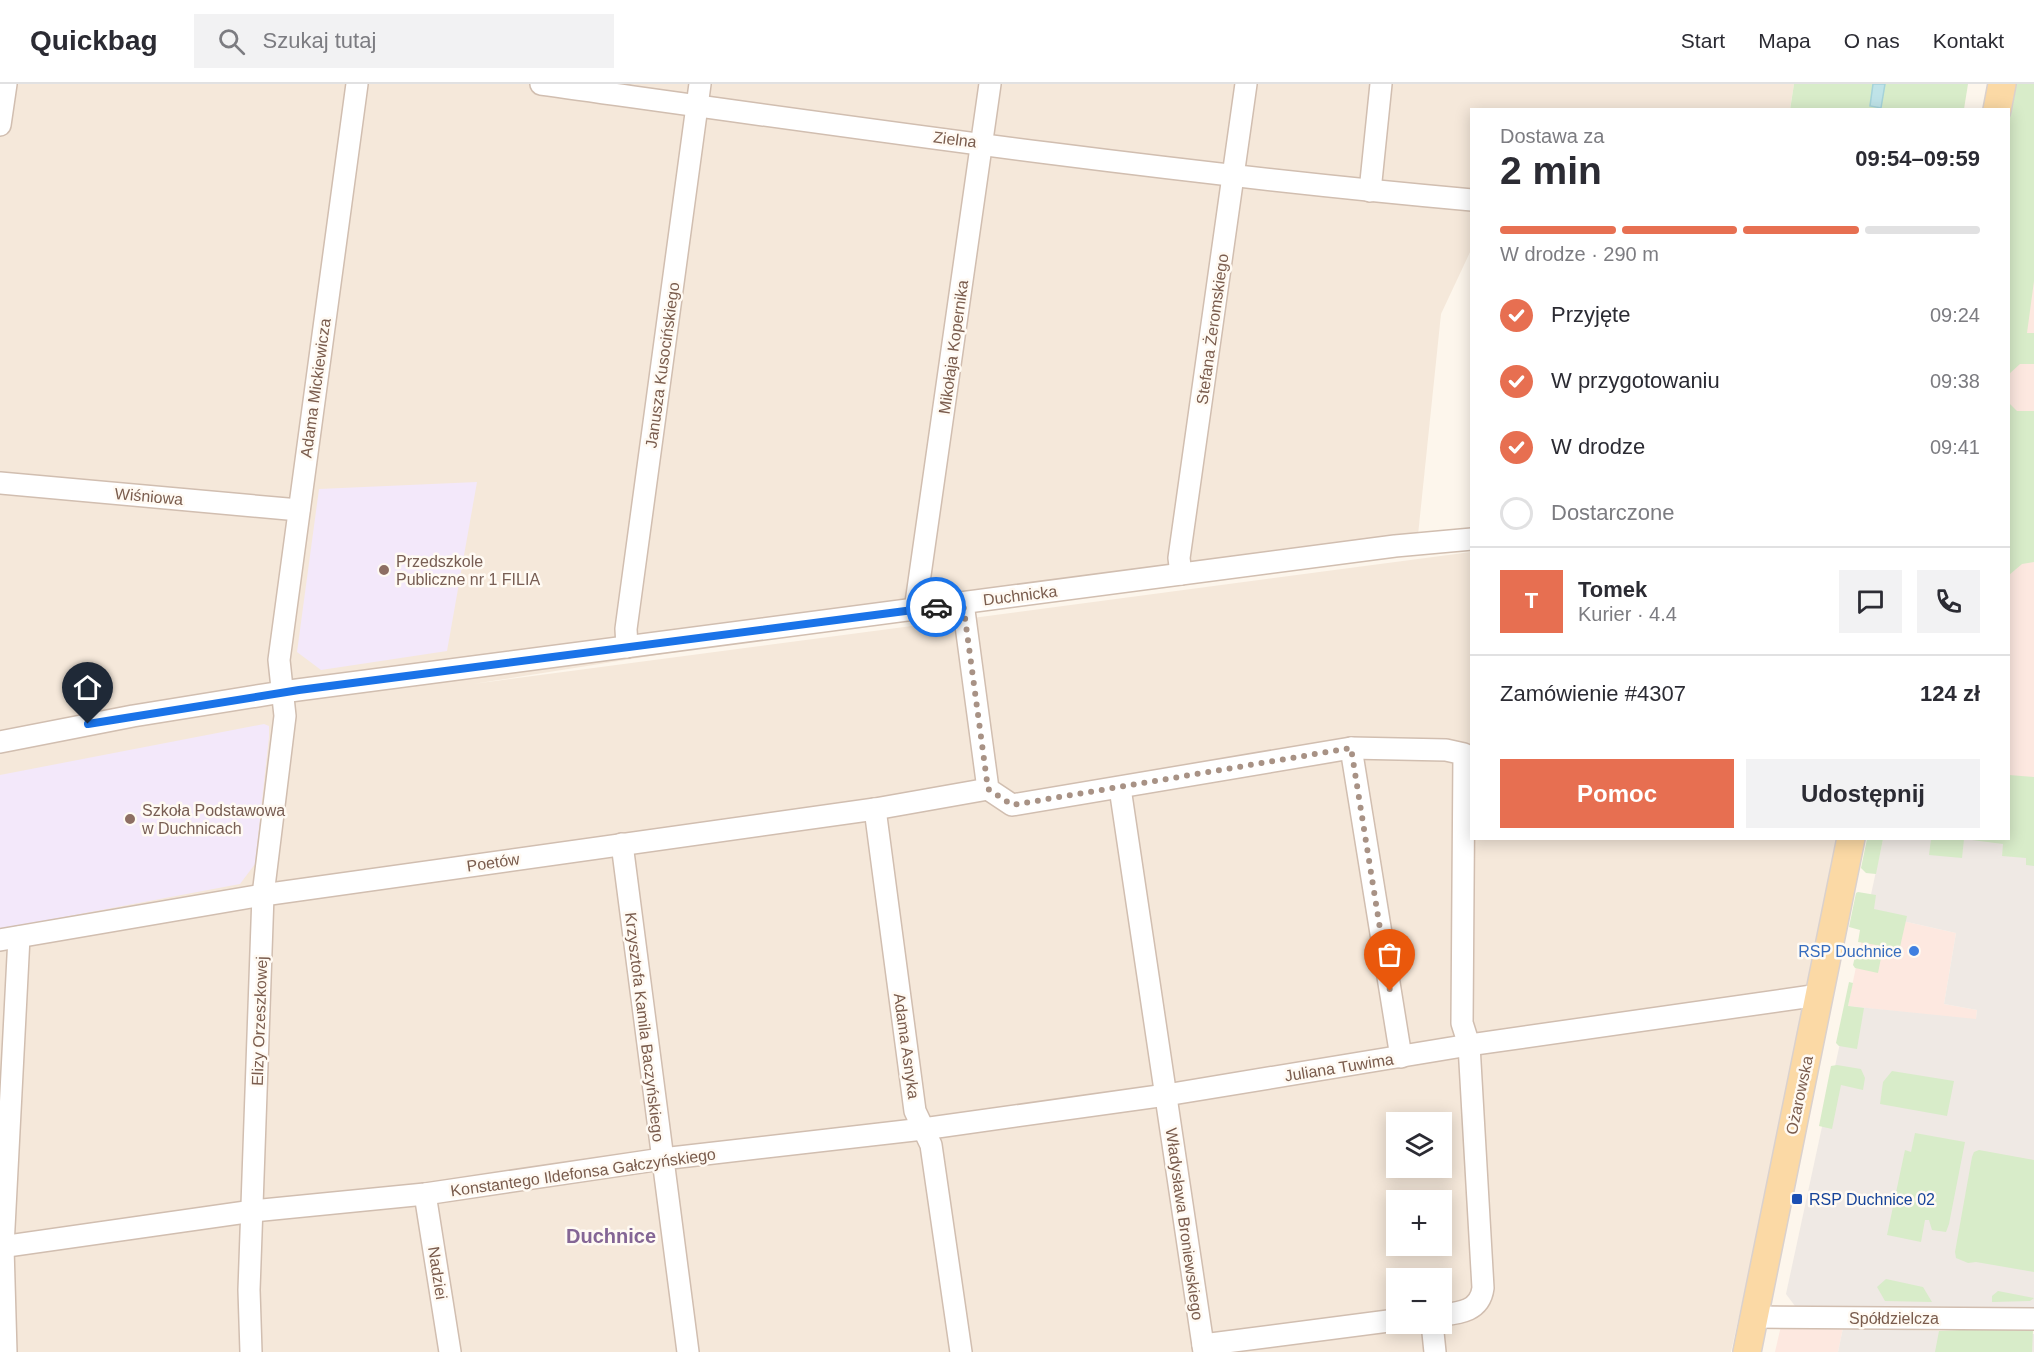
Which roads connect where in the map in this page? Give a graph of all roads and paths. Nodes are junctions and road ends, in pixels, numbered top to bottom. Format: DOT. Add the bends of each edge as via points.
graph roads {
  1 [pos="6,84"];
  2 [pos="357,84"];
  3 [pos="541,84"];
  4 [pos="700,84"];
  5 [pos="990,84"];
  6 [pos="1246,84"];
  7 [pos="1382,84"];
  8 [pos="2002,84"];
  9 [pos="697,106"];
  10 [pos="1997,108"];
  11 [pos="0,125"];
  12 [pos="981,142"];
  13 [pos="1233,174"];
  14 [pos="1370,191"];
  15 [pos="1470,200"];
  16 [pos="0,483"];
  17 [pos="298,510"];
  18 [pos="1470,539"];
  19 [pos="1181,574"];
  20 [pos="963,603"];
  21 [pos="915,610"];
  22 [pos="627,647"];
  23 [pos="282,692"];
  24 [pos="0,742"];
  25 [pos="1351,748"];
  26 [pos="1120,788"];
  27 [pos="988,789"];
  28 [pos="875,809"];
  29 [pos="1851,840"];
  30 [pos="622,844"];
  31 [pos="263,895"];
  32 [pos="9,938"];
  33 [pos="1819,995"];
  34 [pos="1469,1044"];
  35 [pos="1401,1057"];
  36 [pos="1166,1095"];
  37 [pos="923,1129"];
  38 [pos="662,1160"];
  39 [pos="425,1194"];
  40 [pos="253,1211"];
  41 [pos="2,1247"];
  42 [pos="1452,1314"];
  43 [pos="1754,1317"];
  44 [pos="2034,1319"];
  45 [pos="1386,1321"];
  46 [pos="1433,1334"];
  47 [pos="1204,1348"];
  48 [pos="6,1352"];
  49 [pos="251,1352"];
  50 [pos="450,1352"];
  51 [pos="688,1352"];
  52 [pos="961,1352"];
  53 [pos="1435,1352"];
  54 [pos="1747,1352"];
  1 -- 11 [label="street"];
  2 -- 17 [label="street, Adama Mickiewicza"];
  3 -- 9 [label="street, Zielna"];
  4 -- 9 [label="street, Janusza Kusocińskiego"];
  5 -- 12 [label="street, Mikołaja Kopernika"];
  6 -- 13 [label="street, Stefana Żeromskiego"];
  7 -- 14 [label="street"];
  8 -- 10 [label="main road"];
  9 -- 12 [label="street, Zielna"];
  9 -- 22 [label="street, Janusza Kusocińskiego" via="627,617"];
  12 -- 13 [label="street, Zielna"];
  12 -- 21 [label="street, Mikołaja Kopernika"];
  13 -- 14 [label="street, Zielna"];
  13 -- 19 [label="street, Stefana Żeromskiego" via="1179,558"];
  14 -- 15 [label="street, Zielna"];
  16 -- 17 [label="street, Wiśniowa"];
  17 -- 23 [label="street, Adama Mickiewicza" via="279,660"];
  18 -- 19 [label="street, Duchnicka"];
  19 -- 20 [label="street, Duchnicka"];
  20 -- 21 [label="street, Duchnicka"];
  20 -- 27 [label="street"];
  21 -- 22 [label="street, Duchnicka"];
  22 -- 23 [label="street, Duchnicka"];
  23 -- 24 [label="street, Duchnicka"];
  23 -- 31 [label="street, Elizy Orzeszkowej" via="285,716"];
  25 -- 26 [label="street"];
  25 -- 34 [label="street" via="1446,750 1464,754 1462,1023"];
  25 -- 35 [label="street"];
  26 -- 27 [label="street" via="1012,805"];
  26 -- 36 [label="street"];
  27 -- 28 [label="street, Poetów"];
  28 -- 30 [label="street, Poetów"];
  28 -- 37 [label="street, Adama Asnyka" via="915,1111"];
  29 -- 33 [label="main road, Ożarowska"];
  30 -- 31 [label="street, Poetów"];
  30 -- 38 [label="street, Krzysztofa Kamila Baczyńskiego"];
  31 -- 32 [label="street, Poetów"];
  31 -- 40 [label="street, Elizy Orzeszkowej"];
  32 -- 41 [label="street"];
  33 -- 34 [label="street, Juliana Tuwima"];
  33 -- 43 [label="main road, Ożarowska"];
  34 -- 35 [label="street, Juliana Tuwima"];
  34 -- 42 [label="street" via="1483,1288 1474,1307"];
  35 -- 36 [label="street, Juliana Tuwima"];
  36 -- 37 [label="street, Konstantego Ildefonsa Gałczyńskiego"];
  36 -- 47 [label="street, Władysława Broniewskiego"];
  37 -- 38 [label="street, Konstantego Ildefonsa Gałczyńskiego"];
  37 -- 52 [label="street, Adama Asnyka" via="931,1145"];
  38 -- 39 [label="street, Konstantego Ildefonsa Gałczyńskiego"];
  38 -- 51 [label="street, Krzysztofa Kamila Baczyńskiego"];
  39 -- 40 [label="street, Konstantego Ildefonsa Gałczyńskiego"];
  39 -- 50 [label="street, Nadziei"];
  40 -- 41 [label="street, Konstantego Ildefonsa Gałczyńskiego"];
  40 -- 49 [label="street, Elizy Orzeszkowej"];
  41 -- 48 [label="street"];
  43 -- 44 [label="street, Spółdzielcza"];
  43 -- 54 [label="main road, Ożarowska"];
  45 -- 47 [label="street"];
  46 -- 53 [label="street"];
}
